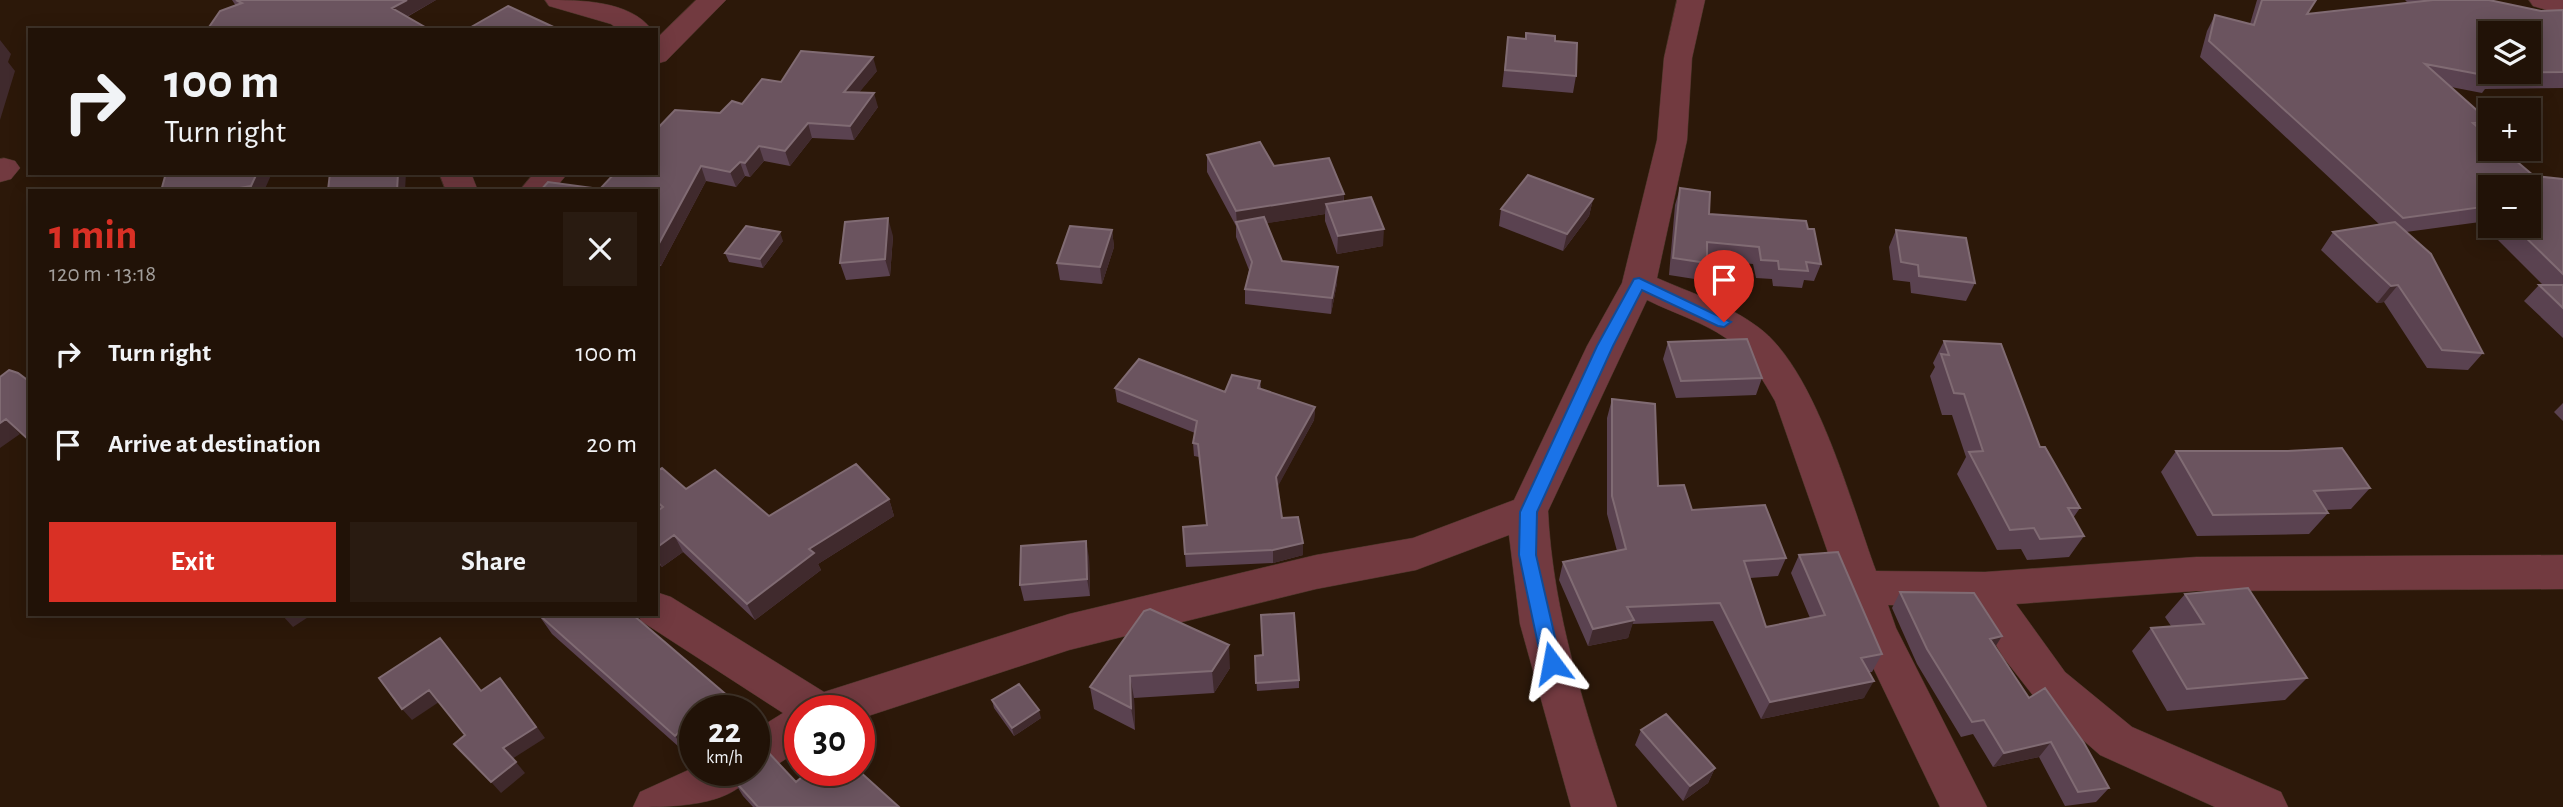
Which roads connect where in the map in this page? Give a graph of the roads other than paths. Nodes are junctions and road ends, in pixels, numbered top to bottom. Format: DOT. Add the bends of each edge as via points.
graph roads {
  1 [pos="559,0"];
  2 [pos="712,0"];
  3 [pos="1691,0"];
  4 [pos="2543,0"];
  5 [pos="2563,7"];
  6 [pos="635,28"];
  7 [pos="659,49"];
  8 [pos="550,175"];
  9 [pos="538,189"];
  10 [pos="1639,283"];
  11 [pos="1528,512"];
  12 [pos="2563,572"];
  13 [pos="1859,588"];
  14 [pos="1985,589"];
  15 [pos="658,610"];
  16 [pos="791,695"];
  17 [pos="874,695"];
  18 [pos="704,786"];
  19 [pos="656,807"];
  20 [pos="1594,807"];
  21 [pos="1964,807"];
  22 [pos="2265,807"];
  1 -- 6 [label="street" via="621,18"];
  2 -- 7 [label="street"];
  3 -- 10 [label="street" via="1678,58 1671,140"];
  4 -- 5 [label="street"];
  8 -- 9 [label="street"];
  10 -- 11 [label="street"];
  10 -- 13 [label="street" via="1740,332 1772,365 1793,399"];
  11 -- 17 [label="street" via="1416,554 1316,572 1069,632"];
  11 -- 20 [label="street" via="1528,555 1547,643"];
  12 -- 14 [label="street" via="2196,574"];
  13 -- 14 [label="street"];
  13 -- 21 [label="street"];
  14 -- 22 [label="street" via="2050,685 2116,741"];
  15 -- 16 [label="street"];
  18 -- 19 [label="street"];
}
